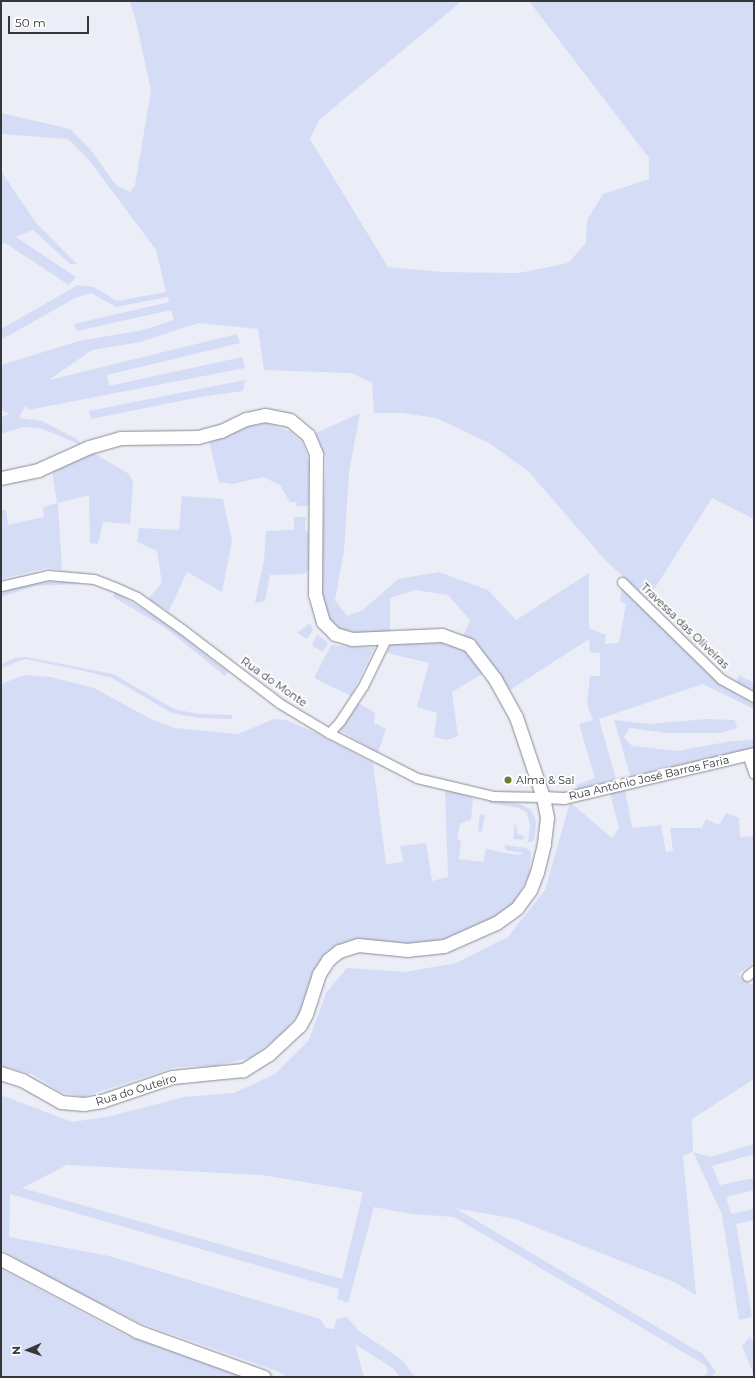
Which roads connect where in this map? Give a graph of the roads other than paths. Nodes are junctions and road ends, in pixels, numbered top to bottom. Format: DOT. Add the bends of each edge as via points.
graph roads {
  1 [pos="1,478"];
  2 [pos="622,582"];
  3 [pos="1,586"];
  4 [pos="386,639"];
  5 [pos="754,697"];
  6 [pos="329,733"];
  7 [pos="750,754"];
  8 [pos="754,774"];
  9 [pos="543,798"];
  10 [pos="1,1073"];
  11 [pos="1,1259"];
  12 [pos="264,1377"];
  1 -- 4 [label="main road, Rua do Outeiro" via="38,470 104,441 120,438 198,437 210,435 256,416 283,417 303,429 316,454 315,594 320,616 328,628 342,637"];
  2 -- 5 [label="street, Travessa das Oliveiras" via="721,679"];
  3 -- 6 [label="street, Rua do Monte" via="48,576 94,579 138,597 255,686"];
  4 -- 6 [label="street" via="363,686"];
  4 -- 9 [label="main road, Rua do Outeiro" via="442,635 469,645 495,679 516,717"];
  6 -- 9 [label="street, Rua do Monte" via="417,778 493,796"];
  7 -- 8 [label="street"];
  7 -- 9 [label="street, Rua António José Barros Faria" via="564,798"];
  9 -- 10 [label="main road, Rua do Outeiro" via="547,818 542,850 530,890 517,908 496,923 444,946 408,950 358,945 339,951 328,960 319,974 300,1025 257,1063 229,1073 172,1077 102,1101 84,1104 61,1102 22,1080"];
  11 -- 12 [label="main road" via="142,1333"];
}
